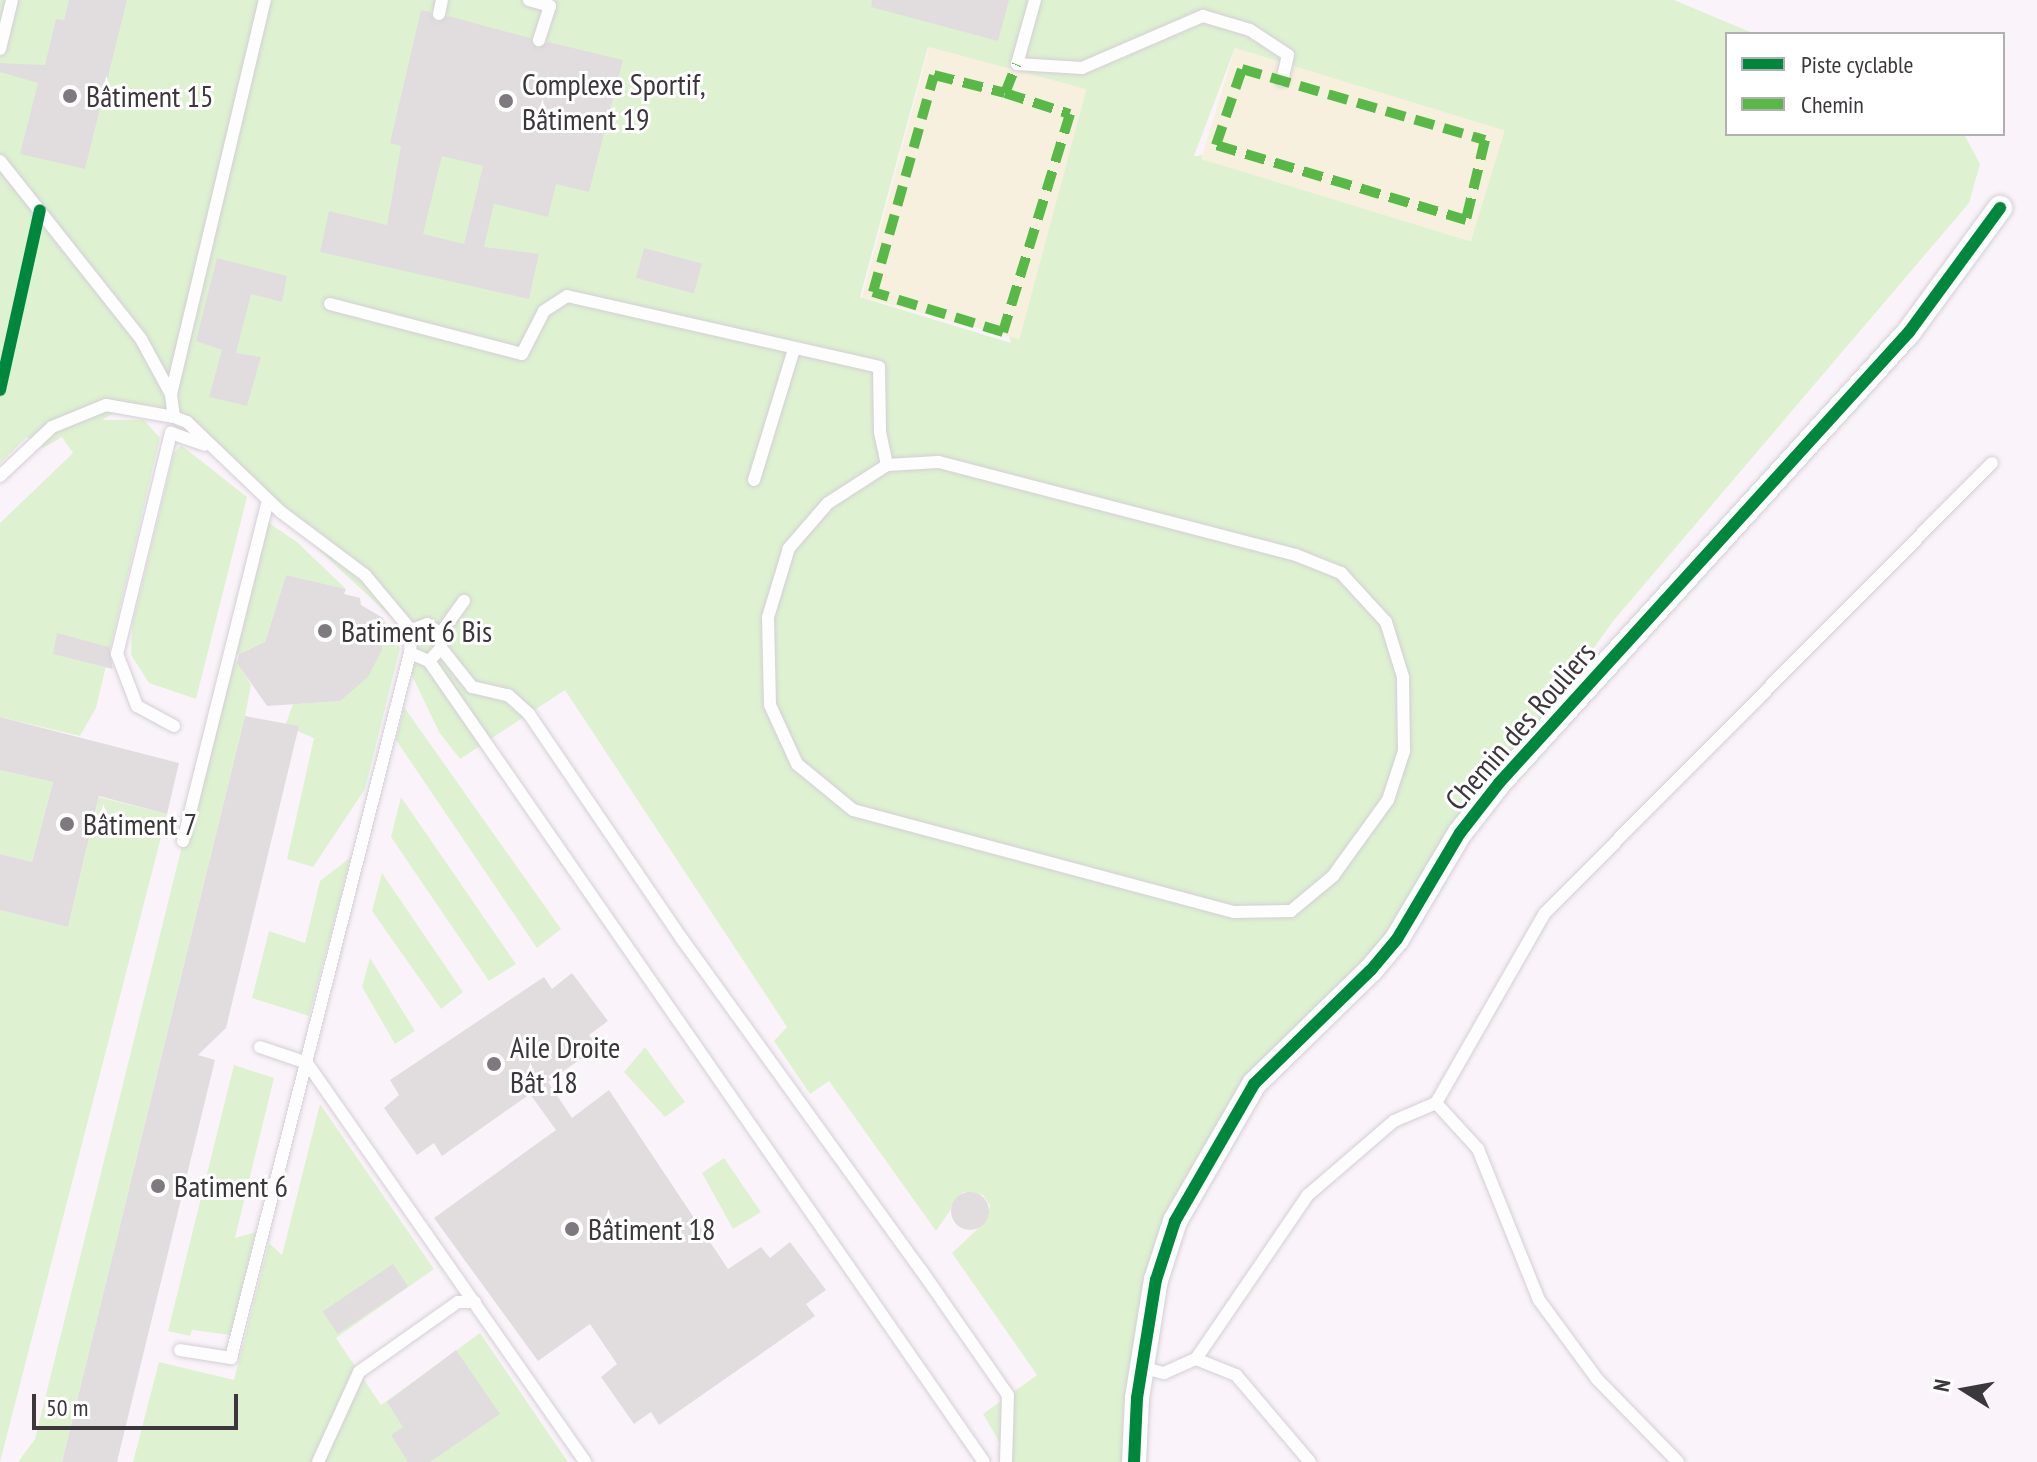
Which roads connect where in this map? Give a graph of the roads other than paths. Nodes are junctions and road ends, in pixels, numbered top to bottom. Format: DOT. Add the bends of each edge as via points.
graph roads {
  1 [pos="12,0"];
  2 [pos="265,0"];
  3 [pos="442,0"];
  4 [pos="529,0"];
  5 [pos="1035,0"];
  6 [pos="439,14"];
  7 [pos="539,40"];
  8 [pos="0,49"];
  9 [pos="1282,80"];
  10 [pos="0,161"];
  11 [pos="2000,208"];
  12 [pos="330,304"];
  13 [pos="794,349"];
  14 [pos="171,394"];
  15 [pos="174,417"];
  16 [pos="208,447"];
  17 [pos="1992,463"];
  18 [pos="887,465"];
  19 [pos="0,476"];
  20 [pos="754,480"];
  21 [pos="268,501"];
  22 [pos="464,601"];
  23 [pos="411,630"];
  24 [pos="440,634"];
  25 [pos="441,648"];
  26 [pos="410,653"];
  27 [pos="429,661"];
  28 [pos="174,726"];
  29 [pos="183,841"];
  30 [pos="260,1047"];
  31 [pos="307,1063"];
  32 [pos="1436,1103"];
  33 [pos="475,1302"];
  34 [pos="180,1350"];
  35 [pos="1196,1359"];
  36 [pos="1141,1367"];
  37 [pos="318,1462"];
  38 [pos="585,1462"];
  39 [pos="984,1462"];
  40 [pos="1006,1462"];
  41 [pos="1134,1462"];
  42 [pos="1310,1462"];
  43 [pos="1678,1462"];
  1 -- 8 [label="lane"];
  2 -- 14 [label="lane"];
  3 -- 6 [label="lane"];
  4 -- 7 [label="lane" via="550,6"];
  5 -- 9 [label="lane" via="1017,64 1082,68 1203,16 1250,30 1288,55"];
  10 -- 14 [label="lane" via="141,339"];
  11 -- 36 [label="street, Chemin des Rouliers" via="1909,332 1499,783 1371,970 1254,1084 1175,1221 1156,1280"];
  12 -- 13 [label="lane" via="522,354 544,311 567,296"];
  13 -- 18 [label="lane" via="879,367 880,432"];
  13 -- 20 [label="lane"];
  14 -- 15 [label="lane"];
  15 -- 16 [label="lane" via="187,422"];
  15 -- 19 [label="lane" via="106,405 52,427"];
  16 -- 21 [label="lane"];
  16 -- 28 [label="lane" via="171,433 117,654 137,706"];
  17 -- 32 [label="lane" via="1545,913"];
  18 -- 18 [label="lane" via="828,503 789,548 768,617 770,705 797,764 853,810 1234,912 1291,911 1333,876 1388,800 1404,751 1403,677 1386,622 1341,573 1296,555 938,462"];
  21 -- 23 [label="lane" via="365,575"];
  21 -- 29 [label="lane"];
  22 -- 24 [label="lane"];
  23 -- 24 [label="lane" via="427,624"];
  23 -- 26 [label="lane"];
  24 -- 25 [label="lane"];
  25 -- 27 [label="lane"];
  25 -- 40 [label="lane" via="472,687 508,695 529,714 689,950 939,1295 1008,1395"];
  26 -- 27 [label="lane"];
  26 -- 31 [label="lane"];
  27 -- 39 [label="lane"];
  30 -- 31 [label="lane"];
  31 -- 33 [label="lane"];
  31 -- 34 [label="lane" via="231,1358"];
  32 -- 35 [label="lane" via="1394,1121 1308,1195"];
  32 -- 43 [label="lane" via="1478,1149 1539,1300 1597,1379"];
  33 -- 37 [label="lane" via="458,1302 359,1372"];
  33 -- 38 [label="lane"];
  35 -- 36 [label="lane" via="1164,1373"];
  35 -- 42 [label="lane" via="1236,1375"];
  36 -- 41 [label="street, Chemin des Rouliers"];
}
